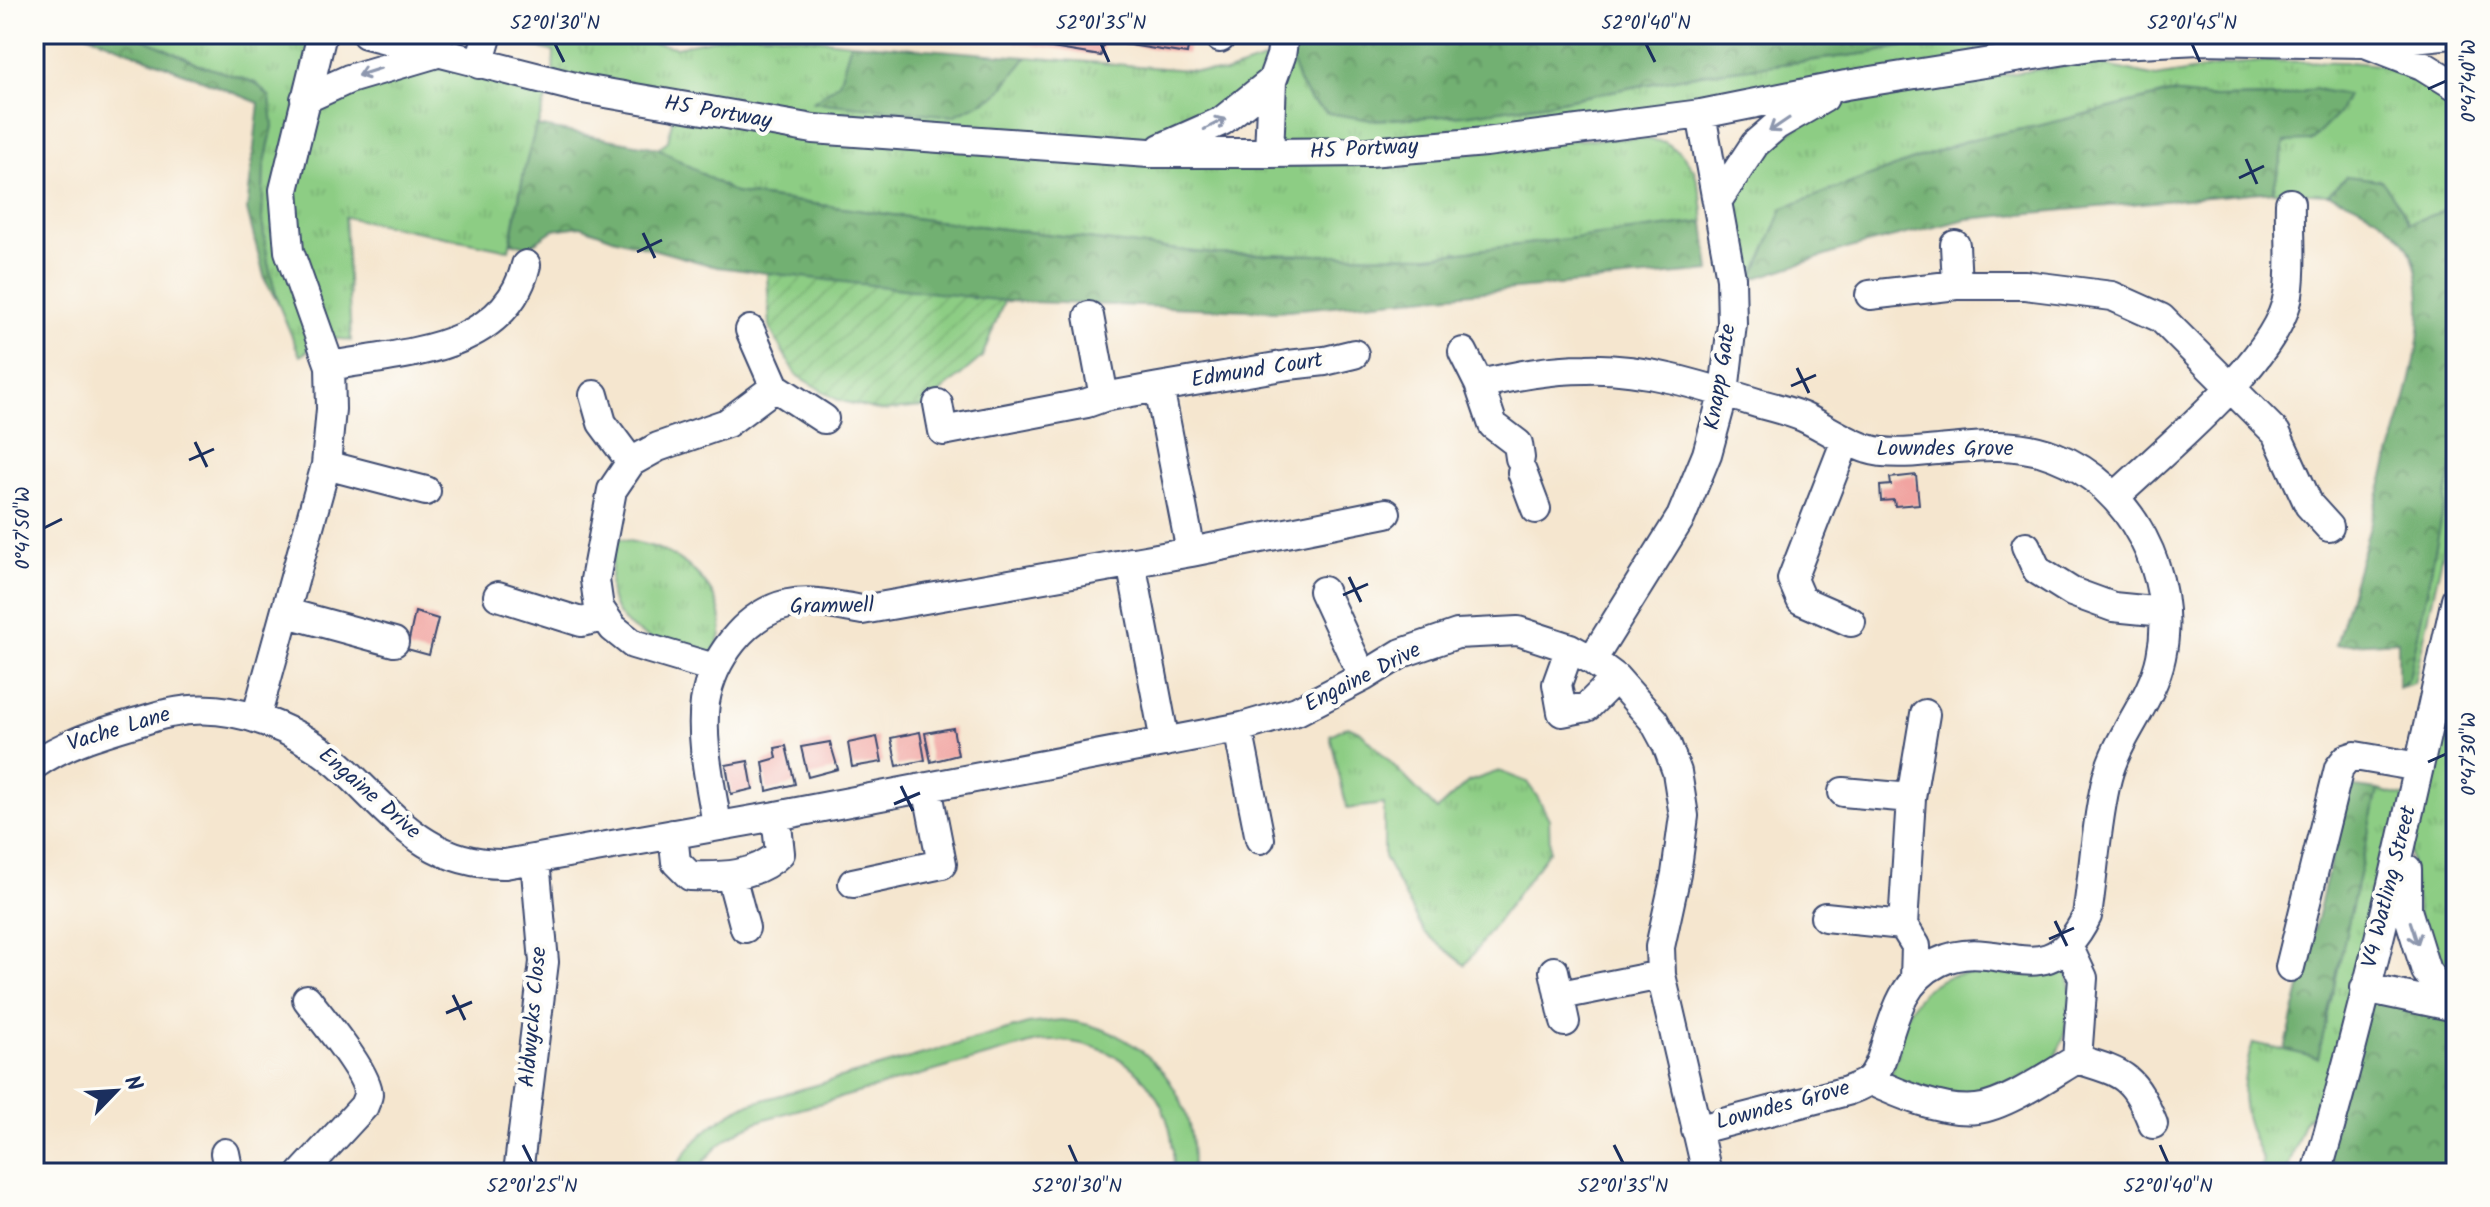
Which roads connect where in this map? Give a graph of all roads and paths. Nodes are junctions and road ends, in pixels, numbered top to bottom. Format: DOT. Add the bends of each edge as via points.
graph roads {
  1 [pos="322,34"];
  2 [pos="366,34"];
  3 [pos="488,34"];
  4 [pos="1284,34"];
  5 [pos="2452,34"];
  6 [pos="2365,43"];
  7 [pos="435,53"];
  8 [pos="479,64"];
  9 [pos="1272,81"];
  10 [pos="1846,85"];
  11 [pos="2456,86"];
  12 [pos="305,99"];
  13 [pos="1701,114"];
  14 [pos="1149,153"];
  15 [pos="1269,153"];
  16 [pos="1718,200"];
  17 [pos="2290,203"];
  18 [pos="1955,245"];
  19 [pos="526,265"];
  20 [pos="1957,285"];
  21 [pos="1870,295"];
  22 [pos="1089,316"];
  23 [pos="750,330"];
  24 [pos="1463,352"];
  25 [pos="1354,354"];
  26 [pos="330,366"];
  27 [pos="1479,384"];
  28 [pos="775,387"];
  29 [pos="1159,387"];
  30 [pos="2229,388"];
  31 [pos="1724,392"];
  32 [pos="594,395"];
  33 [pos="1104,397"];
  34 [pos="824,419"];
  35 [pos="942,427"];
  36 [pos="1846,440"];
  37 [pos="631,462"];
  38 [pos="326,465"];
  39 [pos="426,491"];
  40 [pos="2115,497"];
  41 [pos="1536,509"];
  42 [pos="1386,513"];
  43 [pos="2329,527"];
  44 [pos="2026,546"];
  45 [pos="1191,552"];
  46 [pos="1131,562"];
  47 [pos="1323,591"];
  48 [pos="498,596"];
  49 [pos="2456,599"];
  50 [pos="2164,612"];
  51 [pos="287,613"];
  52 [pos="605,617"];
  53 [pos="1851,622"];
  54 [pos="394,642"];
  55 [pos="1581,654"];
  56 [pos="714,668"];
  57 [pos="1363,677"];
  58 [pos="1616,678"];
  59 [pos="1925,714"];
  60 [pos="256,718"];
  61 [pos="1238,728"];
  62 [pos="1165,742"];
  63 [pos="34,765"];
  64 [pos="2419,767"];
  65 [pos="927,787"];
  66 [pos="1843,792"];
  67 [pos="1911,798"];
  68 [pos="776,816"];
  69 [pos="717,825"];
  70 [pos="2407,829"];
  71 [pos="673,834"];
  72 [pos="1260,839"];
  73 [pos="535,860"];
  74 [pos="731,876"];
  75 [pos="853,883"];
  76 [pos="1825,917"];
  77 [pos="1903,925"];
  78 [pos="745,928"];
  79 [pos="2068,946"];
  80 [pos="2290,967"];
  81 [pos="1661,975"];
  82 [pos="1915,979"];
  83 [pos="2365,988"];
  84 [pos="1560,996"];
  85 [pos="307,999"];
  86 [pos="2455,1007"];
  87 [pos="2077,1059"];
  88 [pos="1869,1080"];
  89 [pos="2337,1102"];
  90 [pos="2153,1124"];
  91 [pos="1696,1130"];
  92 [pos="302,1173"];
  93 [pos="518,1173"];
  94 [pos="1707,1173"];
  95 [pos="2317,1173"];
  96 [pos="2336,1173"];
  1 -- 12 [label="street"];
  2 -- 7 [label="street, H5 Portway"];
  3 -- 8 [label="street"];
  4 -- 9 [label="street"];
  5 -- 6 [label="street, H5 Portway"];
  6 -- 10 [label="street, H5 Portway" via="2200,40 2097,45"];
  6 -- 11 [label="street, H5 Portway" via="2422,65"];
  7 -- 8 [label="street, H5 Portway"];
  7 -- 12 [label="street, one-way" via="349,79"];
  8 -- 14 [label="street, H5 Portway" via="583,89 813,129"];
  14 -- 9 [label="street, one-way" via="1222,121"];
  9 -- 15 [label="street"];
  10 -- 13 [label="street, H5 Portway"];
  10 -- 16 [label="street, one-way" via="1755,144"];
  12 -- 26 [label="street" via="284,190 289,251"];
  13 -- 15 [label="street, H5 Portway" via="1486,142 1369,152"];
  13 -- 16 [label="street, Knapp Gate"];
  14 -- 15 [label="street, H5 Portway"];
  16 -- 31 [label="street, Knapp Gate" via="1731,278"];
  17 -- 30 [label="street" via="2288,297 2257,359"];
  18 -- 20 [label="street"];
  19 -- 26 [label="street" via="512,299 471,335 447,345"];
  20 -- 21 [label="street"];
  20 -- 30 [label="street" via="2025,285 2112,296 2161,318"];
  22 -- 33 [label="street"];
  23 -- 28 [label="street"];
  24 -- 27 [label="street"];
  25 -- 29 [label="street, Edmund Court"];
  26 -- 38 [label="street"];
  27 -- 31 [label="street, Lowndes Grove" via="1535,371 1589,368 1646,374"];
  27 -- 41 [label="street" via="1493,425 1518,444"];
  28 -- 34 [label="street"];
  28 -- 37 [label="street" via="727,423"];
  29 -- 33 [label="street, Edmund Court"];
  29 -- 45 [label="street, Edmund Court"];
  30 -- 40 [label="street"];
  30 -- 43 [label="street" via="2276,433 2309,505"];
  31 -- 36 [label="street, Lowndes Grove" via="1803,417"];
  31 -- 55 [label="street, Knapp Gate" via="1707,454 1681,517"];
  32 -- 37 [label="street" via="602,423"];
  33 -- 35 [label="street, Edmund Court"];
  36 -- 40 [label="street, Lowndes Grove" via="1871,450 1909,453 2011,446 2052,455 2084,471"];
  36 -- 53 [label="street" via="1792,579 1801,600"];
  37 -- 52 [label="street" via="612,490 595,580"];
  38 -- 39 [label="street"];
  38 -- 51 [label="street"];
  40 -- 50 [label="street, Lowndes Grove" via="2140,531 2157,568"];
  42 -- 45 [label="street, Gramwell"];
  44 -- 50 [label="street" via="2037,570 2072,592 2113,607"];
  45 -- 46 [label="street, Gramwell"];
  46 -- 56 [label="street, Gramwell" via="862,610 787,604 755,618"];
  46 -- 62 [label="street"];
  47 -- 57 [label="street"];
  48 -- 52 [label="street" via="581,622"];
  49 -- 64 [label="street, V4 Watling Street"];
  50 -- 79 [label="street, Lowndes Grove" via="2161,658 2107,780 2087,916"];
  51 -- 54 [label="street"];
  51 -- 60 [label="street"];
  52 -- 56 [label="street" via="633,644"];
  55 -- 57 [label="street, Engaine Drive" via="1518,631 1457,634 1402,653"];
  55 -- 58 [label="street, Engaine Drive"];
  55 -- 58 [label="street, Knapp Gate" via="1557,684 1562,712 1587,707"];
  56 -- 69 [label="street, Gramwell" via="705,704"];
  57 -- 61 [label="street, Engaine Drive" via="1297,711"];
  58 -- 81 [label="street, Engaine Drive" via="1654,721 1667,745 1684,816 1660,947"];
  59 -- 67 [label="street"];
  60 -- 63 [label="street, Vache Lane" via="220,711 171,712 77,740"];
  60 -- 73 [label="street, Engaine Drive" via="310,744 415,838 449,856 479,865"];
  61 -- 62 [label="street, Engaine Drive"];
  61 -- 72 [label="street"];
  62 -- 65 [label="street, Engaine Drive"];
  64 -- 70 [label="street, V4 Watling Street"];
  64 -- 80 [label="street" via="2355,756 2339,768"];
  65 -- 68 [label="street, Engaine Drive"];
  65 -- 75 [label="street" via="942,864"];
  66 -- 67 [label="street"];
  67 -- 77 [label="street"];
  68 -- 69 [label="street, Engaine Drive"];
  68 -- 74 [label="street" via="780,853 768,865"];
  69 -- 71 [label="street, Engaine Drive"];
  70 -- 83 [label="street, V4 Watling Street"];
  70 -- 86 [label="street, one-way" via="2407,910 2426,971"];
  71 -- 73 [label="street, Engaine Drive"];
  71 -- 74 [label="street" via="676,862 690,876"];
  73 -- 93 [label="street, Aldwycks Close" via="544,962"];
  74 -- 78 [label="street"];
  76 -- 77 [label="street"];
  77 -- 82 [label="street" via="1916,946"];
  79 -- 82 [label="street, Lowndes Grove" via="2036,962 1963,955 1939,962"];
  79 -- 87 [label="street" via="2083,978"];
  81 -- 84 [label="street"];
  81 -- 91 [label="street, Engaine Drive"];
  82 -- 88 [label="street, Lowndes Grove" via="1898,1002 1881,1062"];
  83 -- 86 [label="street"];
  83 -- 89 [label="street, V4 Watling Street"];
  85 -- 92 [label="street" via="355,1064 368,1094 364,1106"];
  87 -- 88 [label="street, Lowndes Grove" via="2016,1095 1978,1109 1904,1096"];
  87 -- 90 [label="street" via="2118,1071 2140,1092"];
  88 -- 91 [label="street, Lowndes Grove" via="1847,1091"];
  89 -- 95 [label="street, V4 Watling Street"];
  89 -- 96 [label="street"];
  91 -- 94 [label="street, Engaine Drive"];
}
